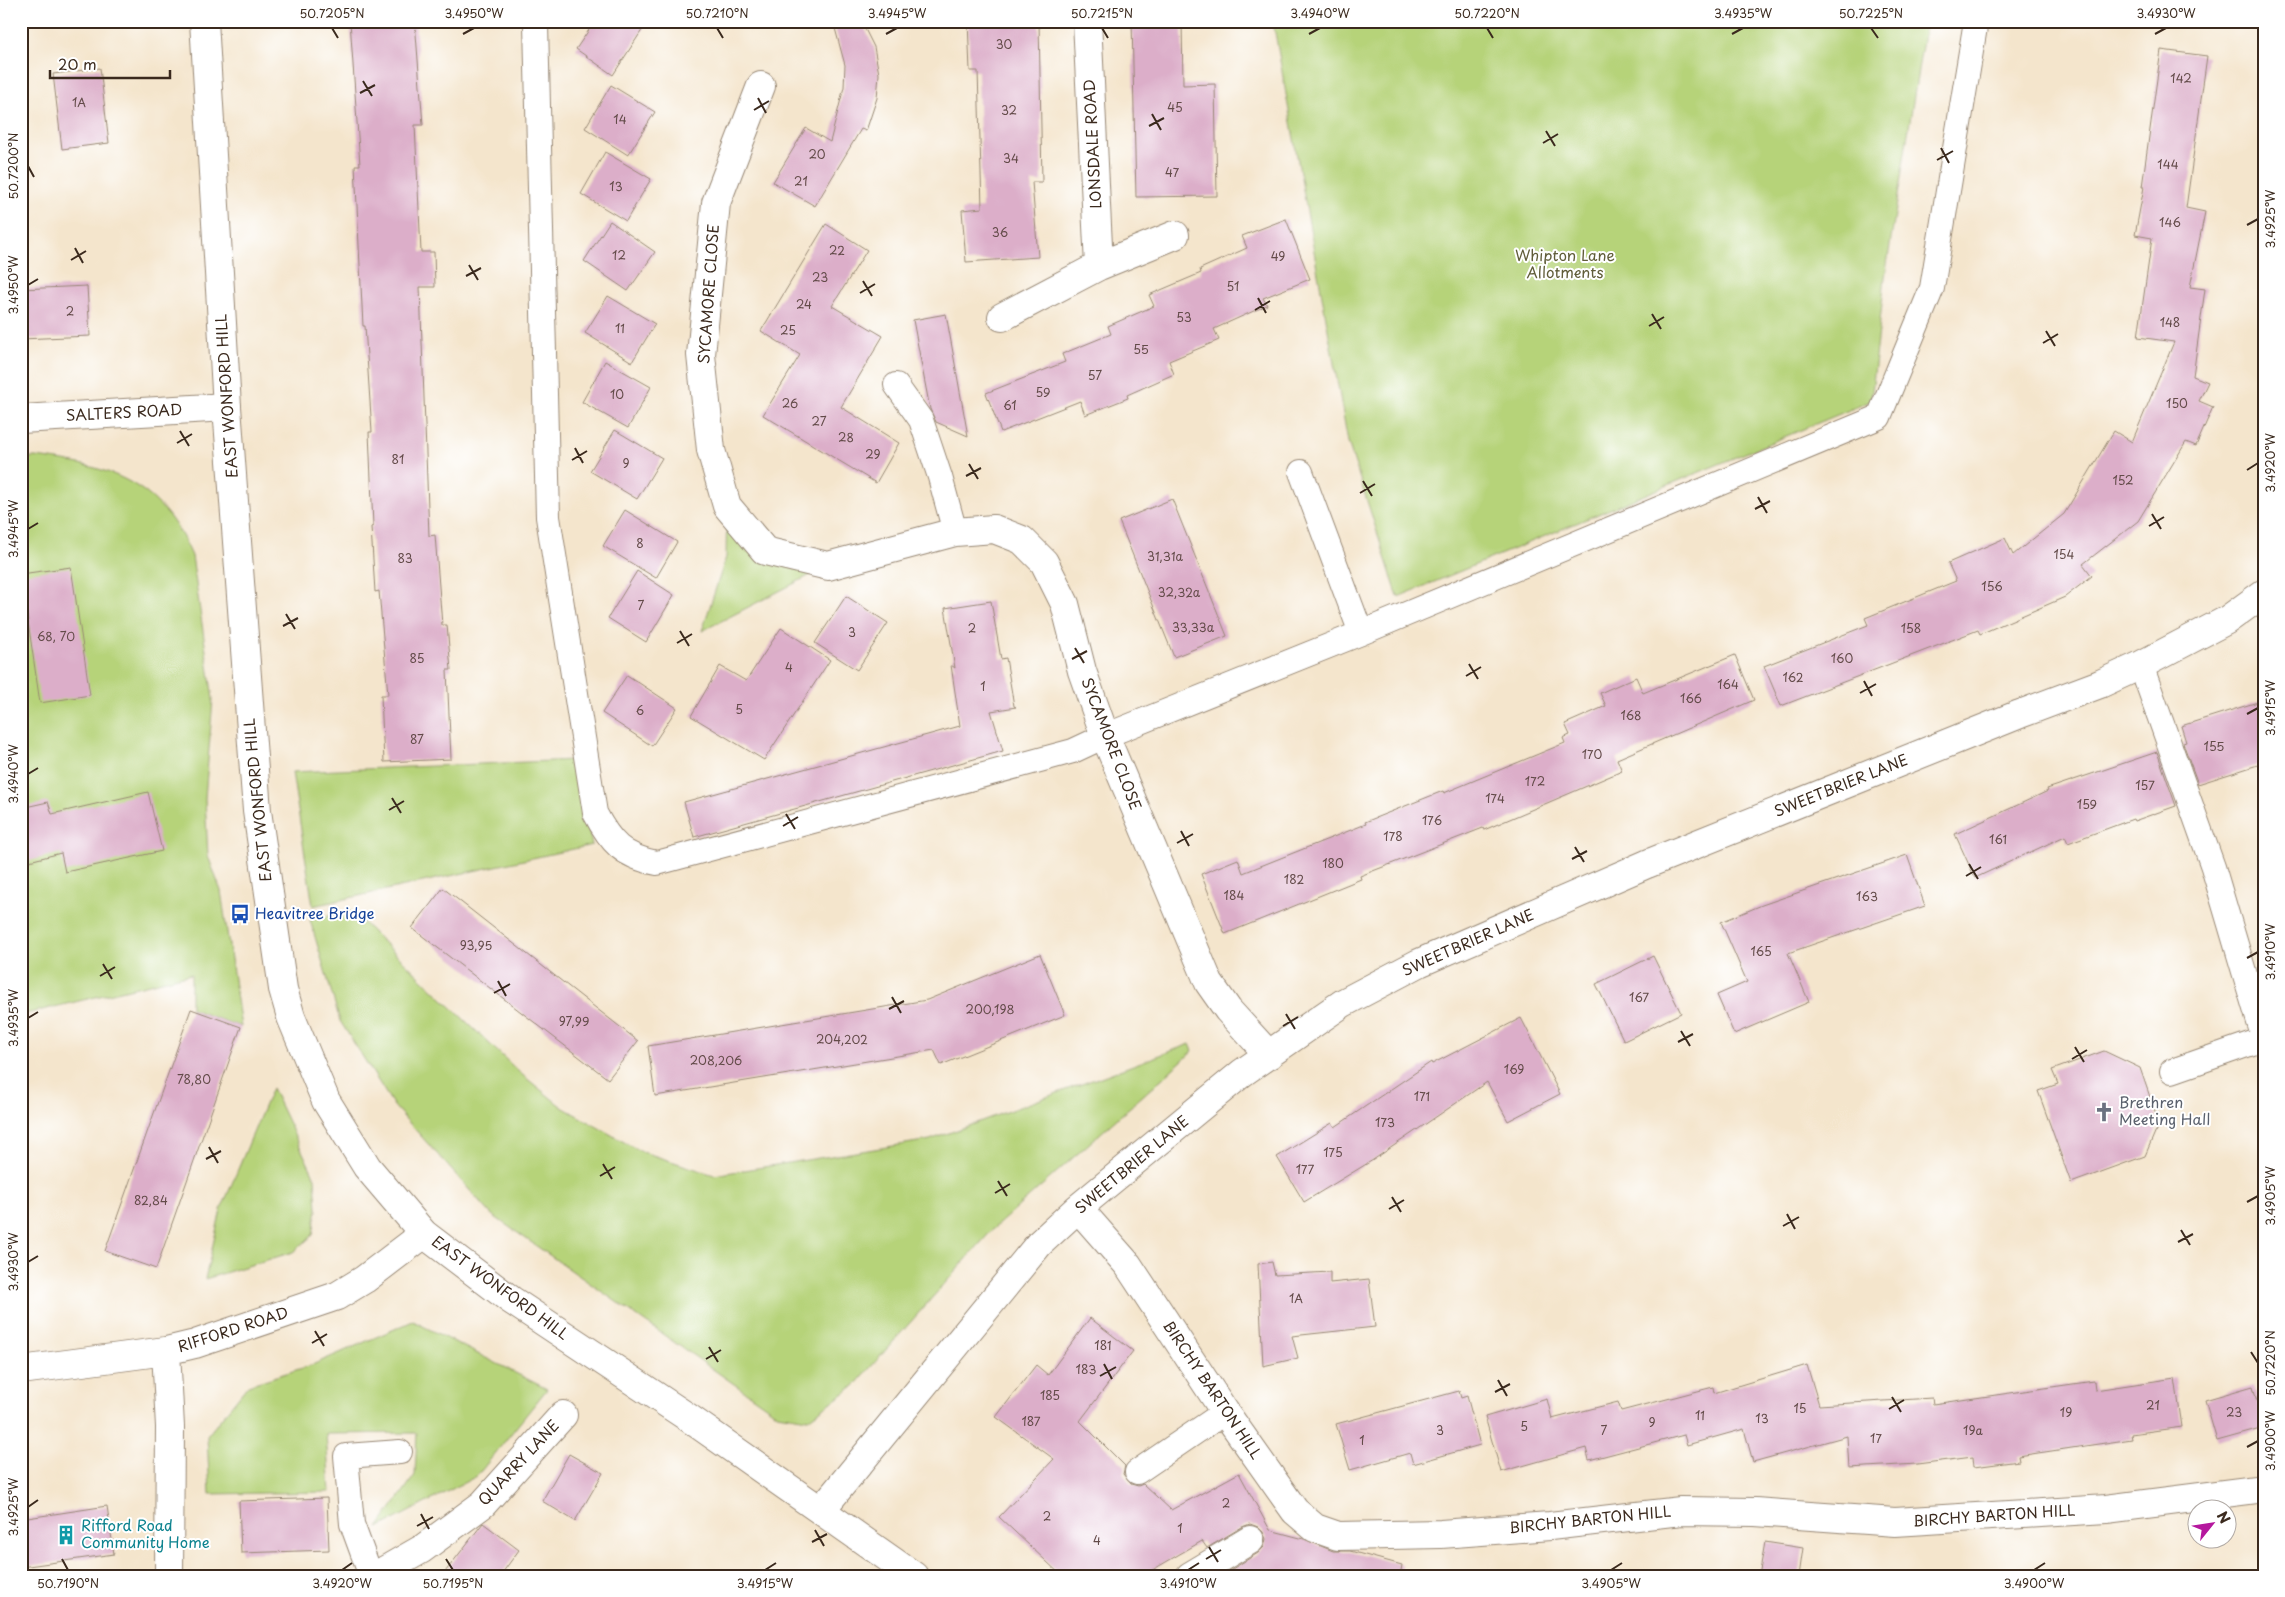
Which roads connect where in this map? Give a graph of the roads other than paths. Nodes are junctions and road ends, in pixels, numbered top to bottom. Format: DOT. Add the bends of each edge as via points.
graph roads {
  1 [pos="204,21"];
  2 [pos="1087,21"];
  3 [pos="1976,21"];
  4 [pos="536,24"];
  5 [pos="761,86"];
  6 [pos="1175,235"];
  7 [pos="1099,266"];
  8 [pos="1002,317"];
  9 [pos="896,385"];
  10 [pos="226,407"];
  11 [pos="21,419"];
  12 [pos="1301,472"];
  13 [pos="955,532"];
  14 [pos="2264,593"];
  15 [pos="1361,633"];
  16 [pos="2141,665"];
  17 [pos="1105,736"];
  18 [pos="1269,1055"];
  19 [pos="2172,1072"];
  20 [pos="1078,1208"];
  21 [pos="424,1234"];
  22 [pos="166,1351"];
  23 [pos="21,1370"];
  24 [pos="1225,1412"];
  25 [pos="563,1415"];
  26 [pos="400,1452"];
  27 [pos="1137,1472"];
  28 [pos="2264,1489"];
  29 [pos="821,1510"];
  30 [pos="1250,1540"];
  31 [pos="169,1576"];
  32 [pos="373,1576"];
  33 [pos="914,1576"];
  34 [pos="1190,1576"];
  1 -- 10 [label="street, EAST WONFORD HILL"];
  2 -- 7 [label="street, LONSDALE ROAD"];
  3 -- 15 [label="lane" via="1932,288 1879,417"];
  4 -- 17 [label="lane" via="548,517 595,813 606,834 619,848 638,860 657,863 1073,751"];
  5 -- 13 [label="street, SYCAMORE CLOSE" via="716,203 701,355 711,450 727,506 765,551 828,566"];
  6 -- 7 [label="street"];
  7 -- 8 [label="street"];
  9 -- 13 [label="lane" via="921,420"];
  10 -- 11 [label="street, SALTERS ROAD"];
  10 -- 21 [label="street, EAST WONFORD HILL" via="256,811 283,990 326,1101 367,1167"];
  12 -- 15 [label="lane"];
  13 -- 17 [label="street, SYCAMORE CLOSE" via="994,529 1022,540 1044,562 1065,604 1082,671"];
  14 -- 16 [label="street, SWEETBRIER LANE" via="2227,620"];
  15 -- 17 [label="lane"];
  16 -- 18 [label="street, SWEETBRIER LANE" via="1647,864 1419,963 1343,1003"];
  16 -- 19 [label="lane" via="2213,867 2264,1039"];
  17 -- 18 [label="street, SYCAMORE CLOSE" via="1209,983 1228,1010"];
  18 -- 20 [label="street, SWEETBRIER LANE" via="1242,1073"];
  20 -- 24 [label="street, BIRCHY BARTON HILL" via="1128,1265"];
  20 -- 29 [label="street, SWEETBRIER LANE" via="1039,1244"];
  21 -- 22 [label="street, RIFFORD ROAD" via="337,1296"];
  21 -- 29 [label="street, EAST WONFORD HILL" via="511,1300"];
  22 -- 23 [label="street, RIFFORD ROAD"];
  22 -- 31 [label="street" via="170,1427"];
  24 -- 27 [label="lane"];
  24 -- 28 [label="street, BIRCHY BARTON HILL" via="1295,1511 1315,1528 1338,1536 1442,1534 1681,1511 1755,1512 1895,1522 2106,1510"];
  25 -- 32 [label="street, QUARRY LANE" via="483,1504 422,1549"];
  26 -- 32 [label="lane" via="346,1456 352,1524"];
  29 -- 33 [label="street, EAST WONFORD HILL"];
  30 -- 34 [label="street"];
}
